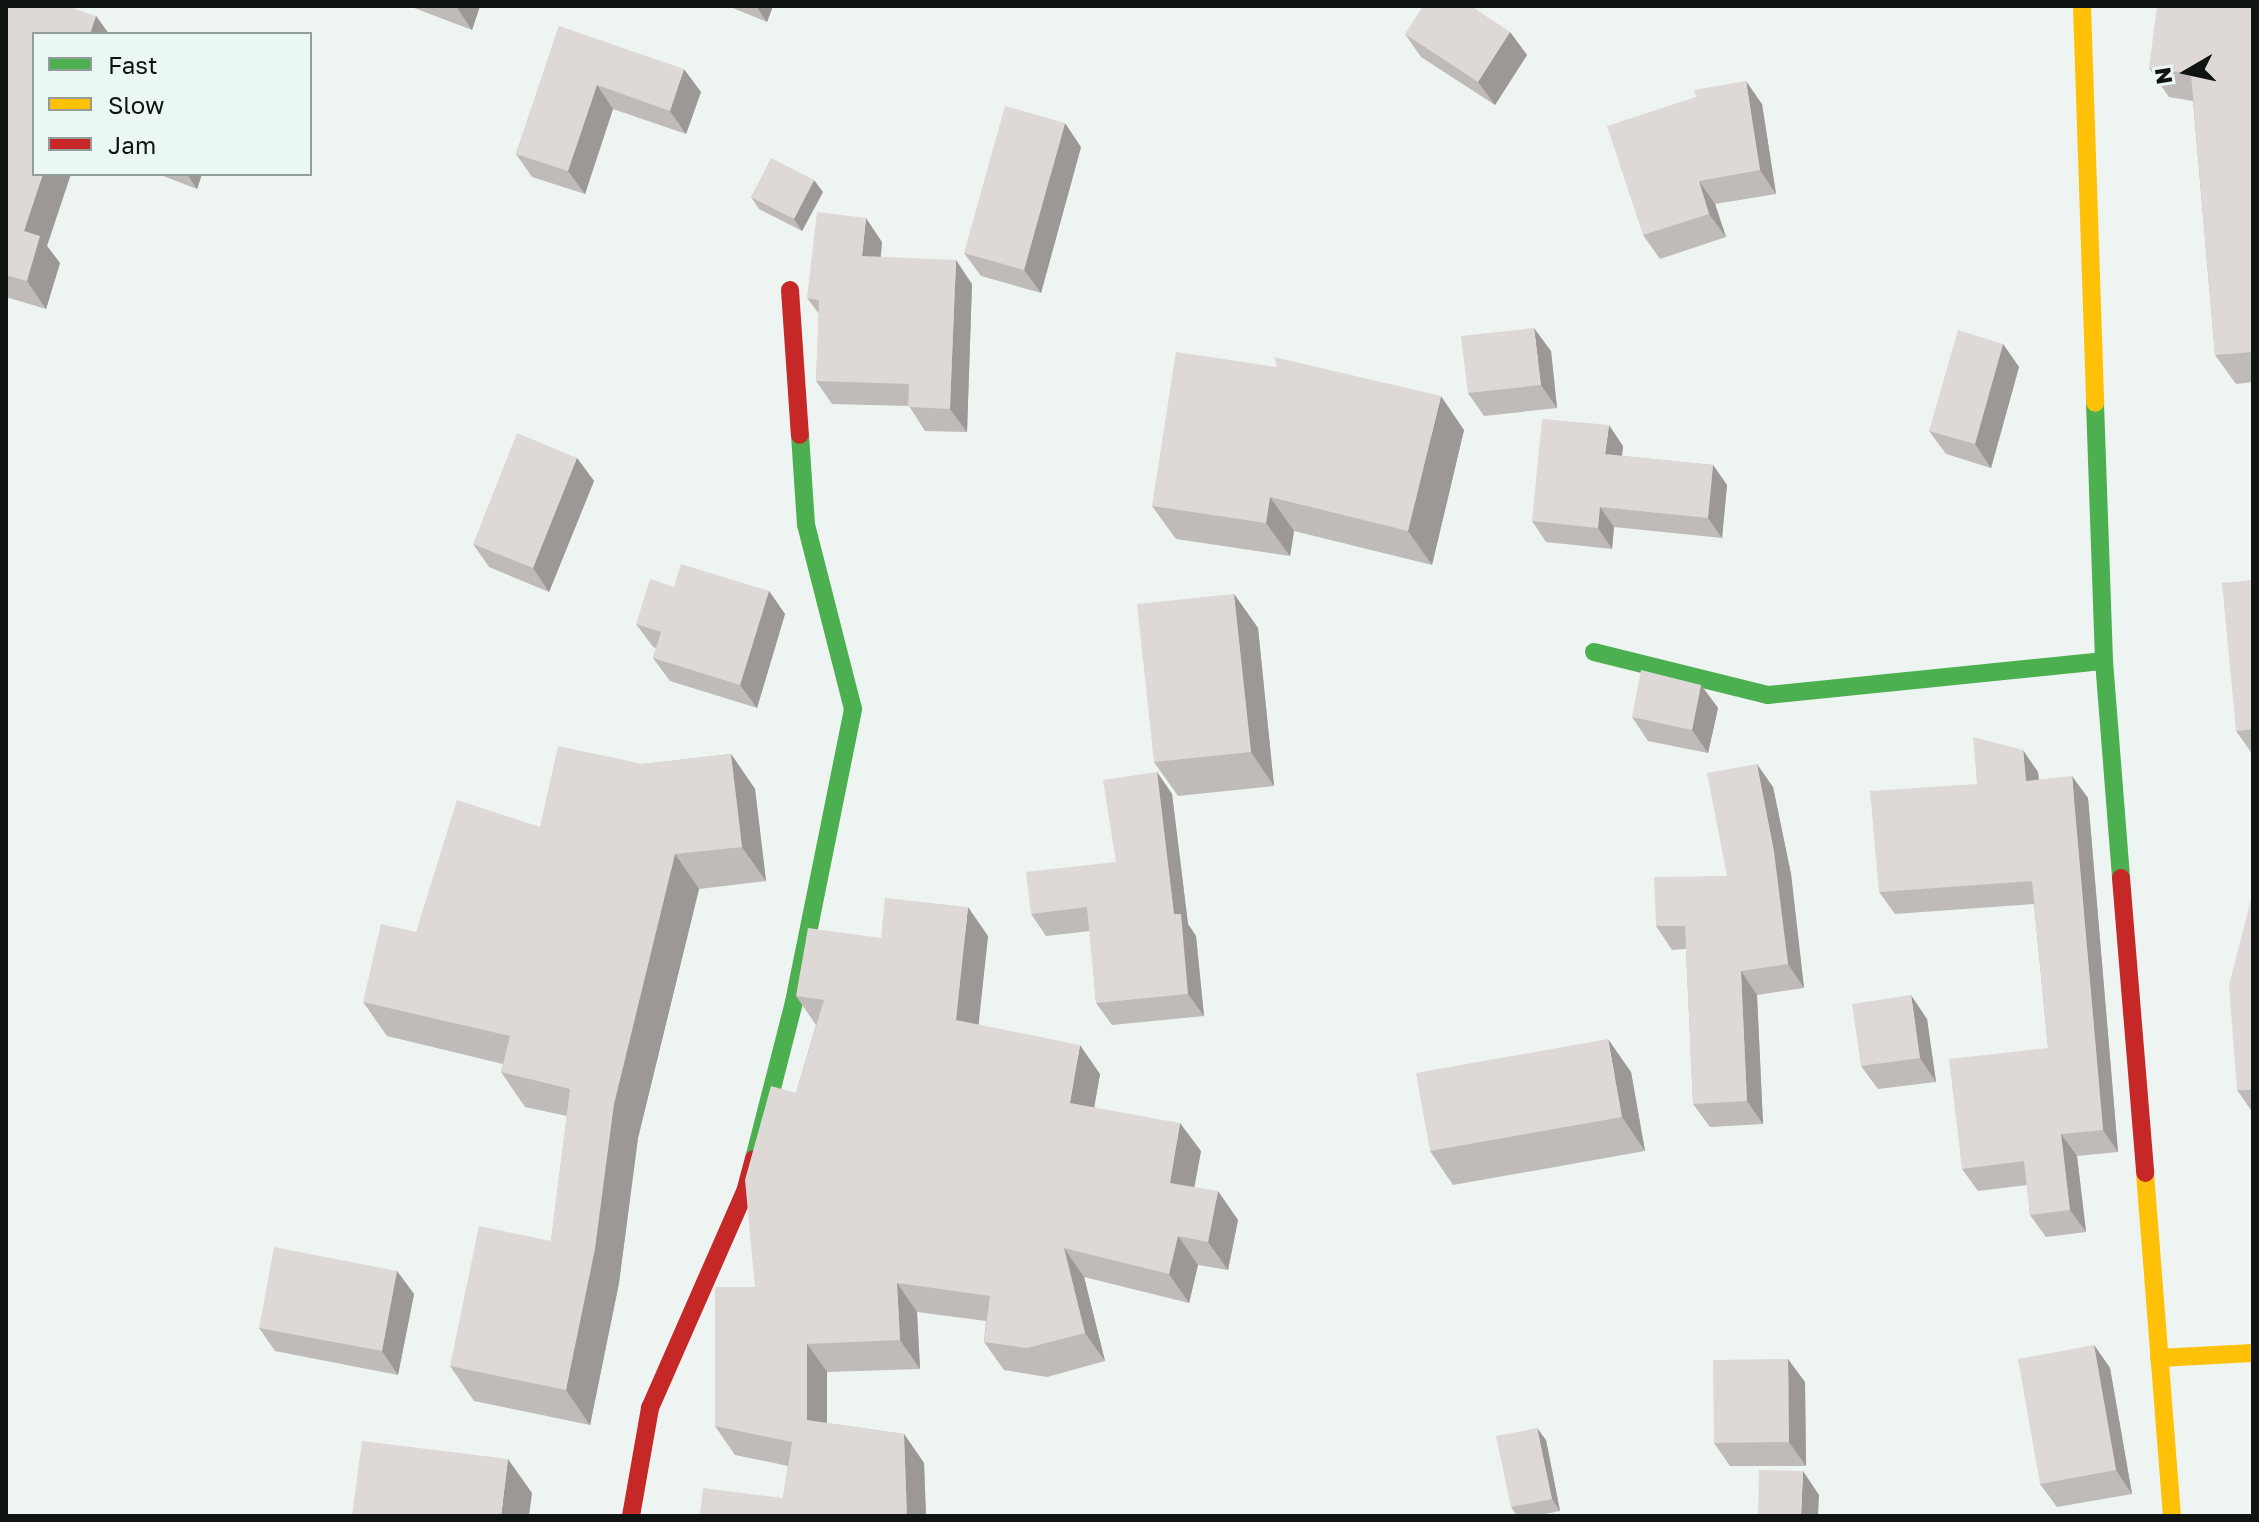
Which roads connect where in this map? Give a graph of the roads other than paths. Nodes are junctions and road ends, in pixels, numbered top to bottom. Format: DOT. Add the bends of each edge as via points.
graph roads {
  1 [pos="2082,6"];
  2 [pos="790,290"];
  3 [pos="1594,652"];
  4 [pos="2104,661"];
  5 [pos="2253,1353"];
  6 [pos="2159,1358"];
  7 [pos="631,1516"];
  8 [pos="2172,1516"];
  1 -- 4 [label="street"];
  2 -- 7 [label="street" via="806,525 853,709 794,1002 745,1192 650,1408"];
  3 -- 4 [label="street" via="1768,695"];
  4 -- 6 [label="street"];
  5 -- 6 [label="street"];
  6 -- 8 [label="street"];
}
